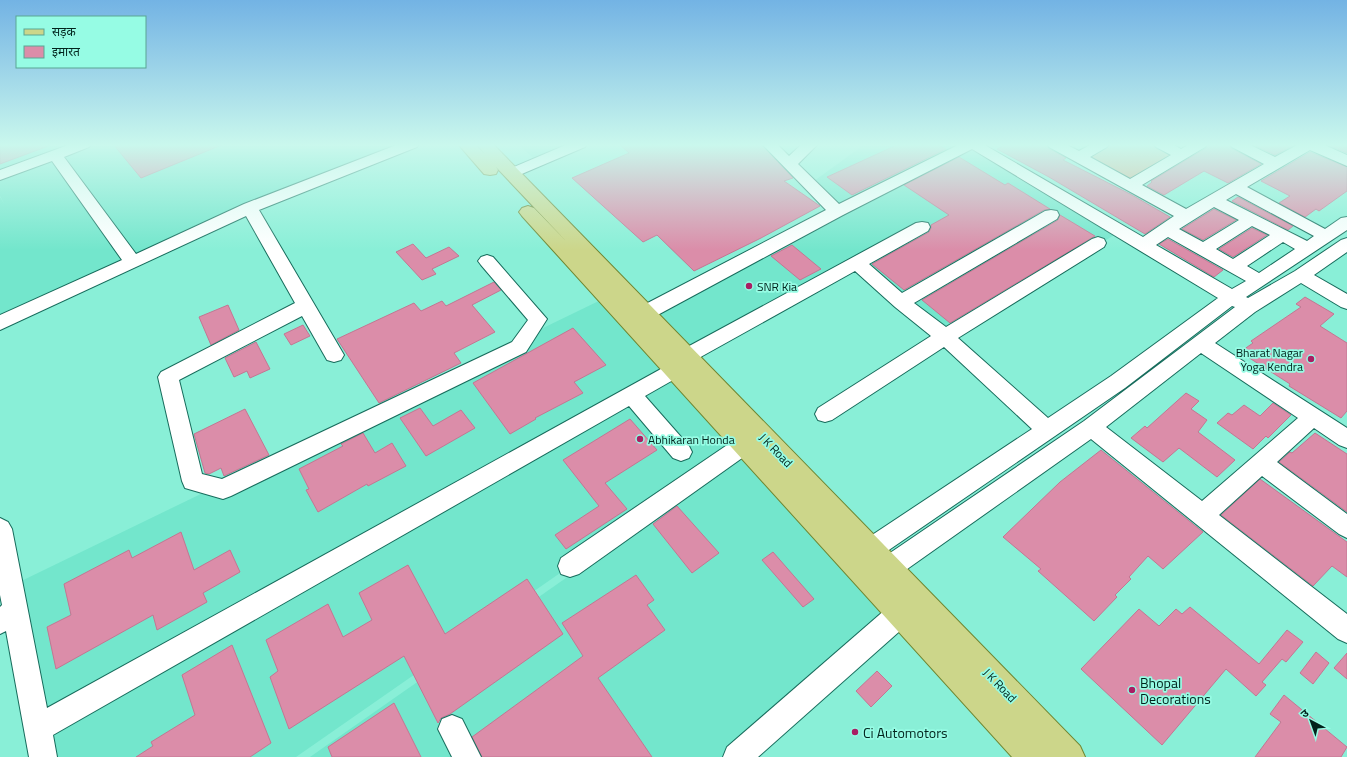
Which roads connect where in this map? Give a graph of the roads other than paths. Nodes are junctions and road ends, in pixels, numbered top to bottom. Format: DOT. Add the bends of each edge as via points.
graph roads {
  1 [pos="73,179"];
  2 [pos="321,179"];
  3 [pos="502,179"];
  4 [pos="518,179"];
  5 [pos="805,179"];
  6 [pos="906,179"];
  7 [pos="1037,179"];
  8 [pos="1122,179"];
  9 [pos="1139,179"];
  10 [pos="1249,179"];
  11 [pos="1131,184"];
  12 [pos="1235,187"];
  13 [pos="1214,200"];
  14 [pos="250,208"];
  15 [pos="837,211"];
  16 [pos="1051,215"];
  17 [pos="1186,216"];
  18 [pos="1252,219"];
  19 [pos="1347,222"];
  20 [pos="922,227"];
  21 [pos="1167,229"];
  22 [pos="1227,235"];
  23 [pos="1282,235"];
  24 [pos="1326,236"];
  25 [pos="1098,243"];
  26 [pos="1347,244"];
  27 [pos="1144,245"];
  28 [pos="1308,248"];
  29 [pos="1203,250"];
  30 [pos="1257,251"];
  31 [pos="487,261"];
  32 [pos="133,262"];
  33 [pos="857,263"];
  34 [pos="1233,267"];
  35 [pos="1301,275"];
  36 [pos="1259,282"];
  37 [pos="901,302"];
  38 [pos="1240,302"];
  39 [pos="1347,302"];
  40 [pos="306,306"];
  41 [pos="646,321"];
  42 [pos="0,323"];
  43 [pos="945,337"];
  44 [pos="1201,343"];
  45 [pos="334,355"];
  46 [pos="684,362"];
  47 [pos="632,395"];
  48 [pos="825,414"];
  49 [pos="1313,417"];
  50 [pos="1091,427"];
  51 [pos="1047,430"];
  52 [pos="1347,439"];
  53 [pos="744,445"];
  54 [pos="681,452"];
  55 [pos="1261,463"];
  56 [pos="1203,515"];
  57 [pos="1347,526"];
  58 [pos="0,529"];
  59 [pos="861,555"];
  60 [pos="570,566"];
  61 [pos="879,574"];
  62 [pos="908,606"];
  63 [pos="8,616"];
  64 [pos="1347,630"];
  65 [pos="39,728"];
  66 [pos="452,729"];
  67 [pos="43,757"];
  68 [pos="467,757"];
  69 [pos="737,757"];
  70 [pos="1033,757"];
  71 [pos="1069,757"];
  1 -- 32 [label="street"];
  2 -- 14 [label="street"];
  3 -- 41 [label="main road, J K Road"];
  4 -- 41 [label="main road, J K Road"];
  5 -- 15 [label="street"];
  6 -- 15 [label="street"];
  7 -- 27 [label="street"];
  8 -- 11 [label="street"];
  9 -- 11 [label="street"];
  10 -- 12 [label="street"];
  11 -- 17 [label="street"];
  12 -- 13 [label="street"];
  12 -- 24 [label="street"];
  13 -- 17 [label="street"];
  13 -- 18 [label="street"];
  14 -- 32 [label="street"];
  14 -- 40 [label="street"];
  15 -- 41 [label="street"];
  16 -- 37 [label="street"];
  17 -- 21 [label="street"];
  18 -- 22 [label="street"];
  18 -- 23 [label="street"];
  19 -- 24 [label="street"];
  20 -- 33 [label="street"];
  21 -- 27 [label="street"];
  21 -- 29 [label="street"];
  22 -- 29 [label="street"];
  22 -- 30 [label="street"];
  23 -- 28 [label="street"];
  23 -- 30 [label="street"];
  24 -- 28 [label="street"];
  25 -- 43 [label="street"];
  26 -- 35 [label="street"];
  27 -- 38 [label="street"];
  28 -- 36 [label="street"];
  29 -- 34 [label="street"];
  30 -- 34 [label="street"];
  31 -- 40 [label="street" via="538,319 519,347 223,489 193,481 168,377"];
  32 -- 42 [label="street"];
  33 -- 37 [label="street"];
  33 -- 46 [label="street"];
  34 -- 36 [label="street"];
  35 -- 38 [label="street"];
  35 -- 39 [label="street"];
  36 -- 38 [label="street"];
  37 -- 43 [label="street"];
  38 -- 44 [label="street"];
  38 -- 51 [label="street"];
  40 -- 45 [label="street"];
  41 -- 46 [label="main road, J K Road"];
  43 -- 48 [label="street"];
  43 -- 51 [label="street"];
  44 -- 49 [label="street"];
  44 -- 50 [label="street"];
  46 -- 47 [label="street"];
  46 -- 53 [label="main road, J K Road"];
  46 -- 59 [label="main road, J K Road"];
  47 -- 54 [label="street"];
  47 -- 65 [label="street"];
  49 -- 52 [label="street"];
  49 -- 55 [label="street"];
  50 -- 56 [label="street"];
  50 -- 61 [label="street"];
  51 -- 59 [label="street"];
  53 -- 59 [label="main road, J K Road"];
  53 -- 60 [label="street"];
  55 -- 56 [label="street"];
  55 -- 57 [label="street"];
  56 -- 64 [label="street"];
  58 -- 63 [label="street"];
  59 -- 61 [label="main road, J K Road"];
  61 -- 62 [label="main road, J K Road"];
  62 -- 69 [label="street"];
  62 -- 70 [label="main road, J K Road"];
  62 -- 71 [label="main road, J K Road"];
  63 -- 65 [label="street"];
  65 -- 67 [label="street"];
  66 -- 68 [label="street"];
}
